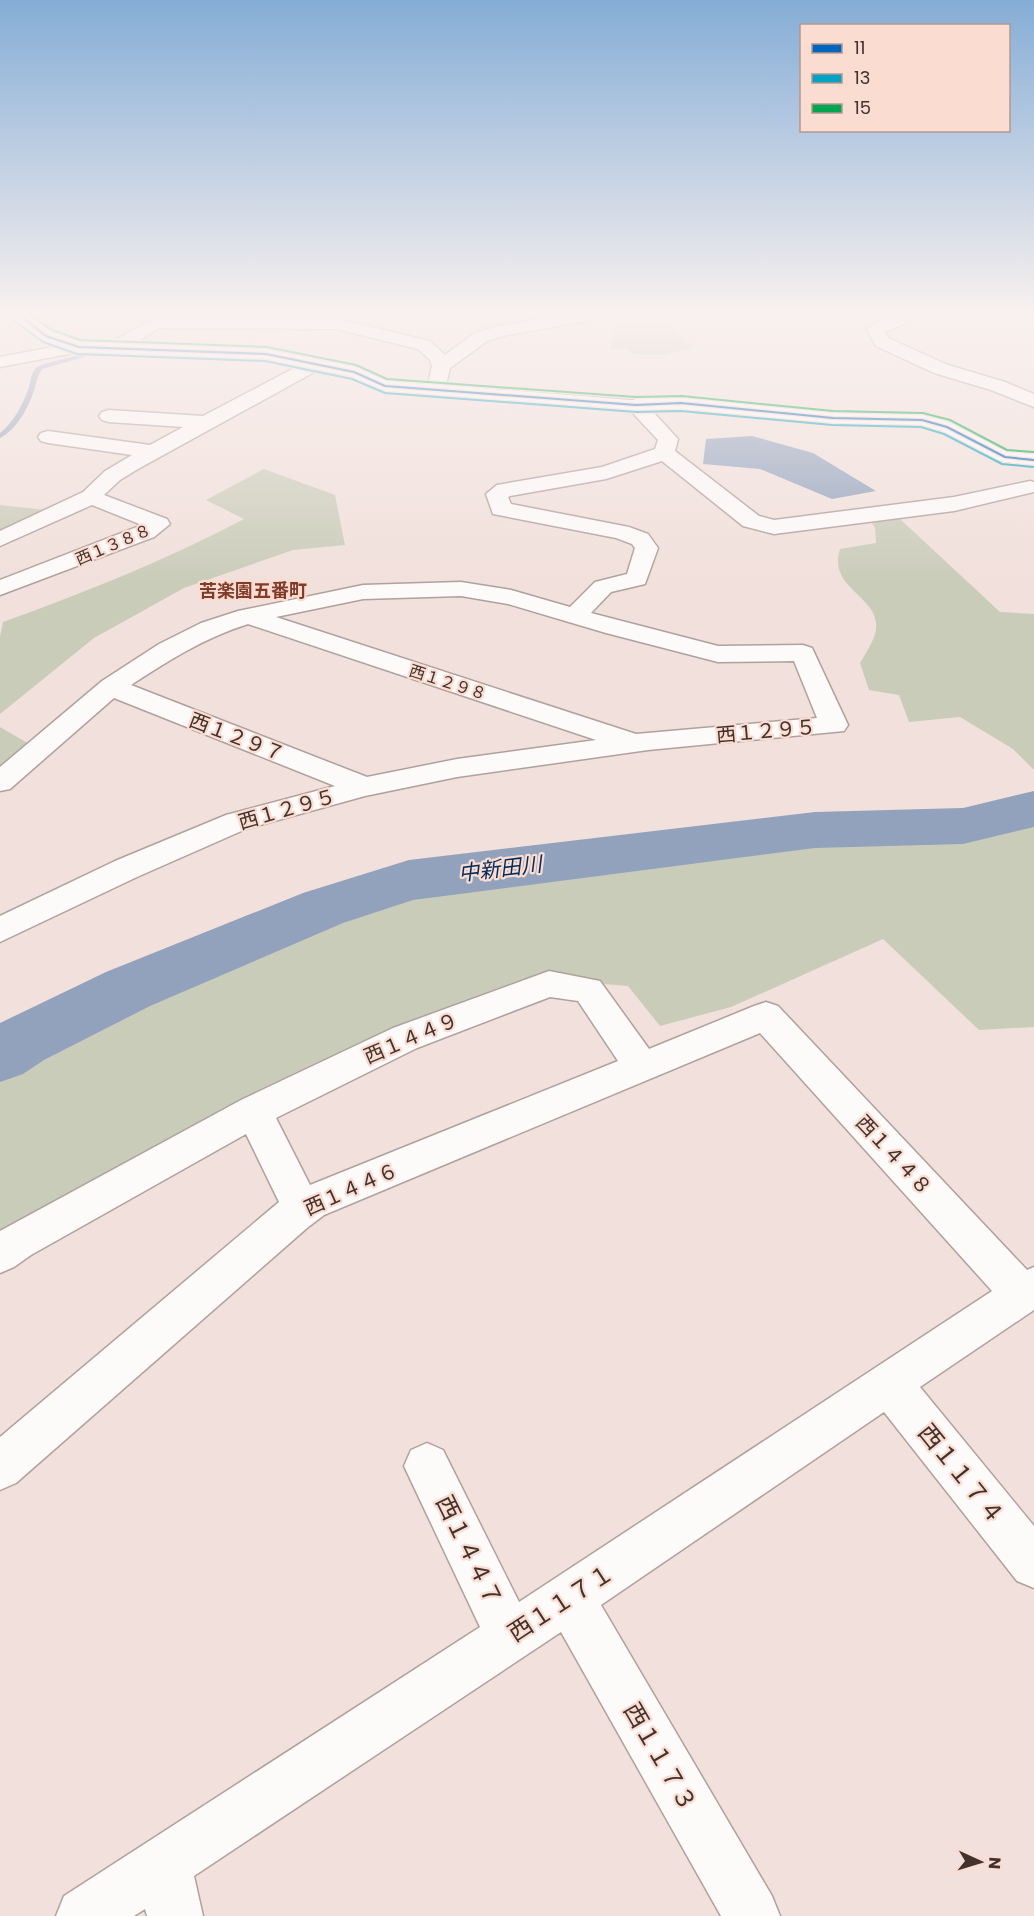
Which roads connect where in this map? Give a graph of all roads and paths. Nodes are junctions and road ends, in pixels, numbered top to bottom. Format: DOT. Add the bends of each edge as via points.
graph roads {
  1 [pos="237,403"];
  2 [pos="616,403"];
  3 [pos="672,403"];
  4 [pos="685,403"];
  5 [pos="636,405"];
  6 [pos="109,416"];
  7 [pos="204,422"];
  8 [pos="48,437"];
  9 [pos="153,452"];
  10 [pos="664,453"];
  11 [pos="1027,460"];
  12 [pos="1032,492"];
  13 [pos="91,497"];
  14 [pos="0,539"];
  15 [pos="0,588"];
  16 [pos="247,616"];
  17 [pos="574,616"];
  18 [pos="111,687"];
  19 [pos="648,741"];
  20 [pos="0,782"];
  21 [pos="364,787"];
  22 [pos="0,930"];
  23 [pos="766,1016"];
  24 [pos="642,1067"];
  25 [pos="254,1111"];
  26 [pos="302,1209"];
  27 [pos="0,1254"];
  28 [pos="1028,1290"];
  29 [pos="889,1383"];
  30 [pos="427,1466"];
  31 [pos="0,1467"];
  32 [pos="1034,1564"];
  33 [pos="569,1599"];
  34 [pos="510,1637"];
  35 [pos="163,1864"];
  36 [pos="84,1916"];
  37 [pos="175,1916"];
  38 [pos="752,1916"];
  1 -- 7 [label="street"];
  2 -- 5 [label="street"];
  3 -- 5 [label="street"];
  4 -- 11 [label="street" via="833,418 922,420 947,427 1005,457"];
  5 -- 10 [label="street" via="668,439"];
  6 -- 7 [label="street"];
  7 -- 9 [label="street"];
  8 -- 9 [label="street"];
  9 -- 13 [label="street" via="98,486"];
  10 -- 12 [label="street" via="751,521 774,527"];
  10 -- 17 [label="street" via="589,477 497,494 501,509 621,532 640,539 647,548 637,579 603,586"];
  11 -- 12 [label="street"];
  13 -- 14 [label="street"];
  13 -- 15 [label="street, 西１３８８" via="159,524"];
  16 -- 17 [label="street, 西１２９５" via="363,592 461,589 512,597"];
  16 -- 18 [label="street, 西１２９５" via="210,628 168,649"];
  16 -- 19 [label="street, 西１２９８" via="635,742"];
  17 -- 19 [label="street, 西１２９５" via="718,654 803,653 834,725"];
  18 -- 20 [label="street, 西１２９５"];
  18 -- 21 [label="street, 西１２９７"];
  19 -- 21 [label="street, 西１２９５" via="457,768"];
  21 -- 22 [label="street, 西１２９５" via="236,822 126,869"];
  23 -- 24 [label="street, 西１４４６"];
  23 -- 28 [label="street, 西１４４８"];
  24 -- 25 [label="street, 西１４４９" via="588,990 549,984 405,1038"];
  24 -- 26 [label="street, 西１４４６"];
  25 -- 26 [label="street"];
  25 -- 27 [label="street, 西１４４９"];
  26 -- 31 [label="street, 西１４４６"];
  28 -- 29 [label="street, 西１１７１"];
  29 -- 32 [label="street, 西１１７４"];
  29 -- 33 [label="street, 西１１７１"];
  30 -- 34 [label="street, 西１４４７"];
  33 -- 34 [label="street, 西１１７１"];
  33 -- 38 [label="street, 西１１７３"];
  34 -- 35 [label="street, 西１１７１"];
  35 -- 36 [label="street, 西１１７１"];
  35 -- 37 [label="street"];
}
